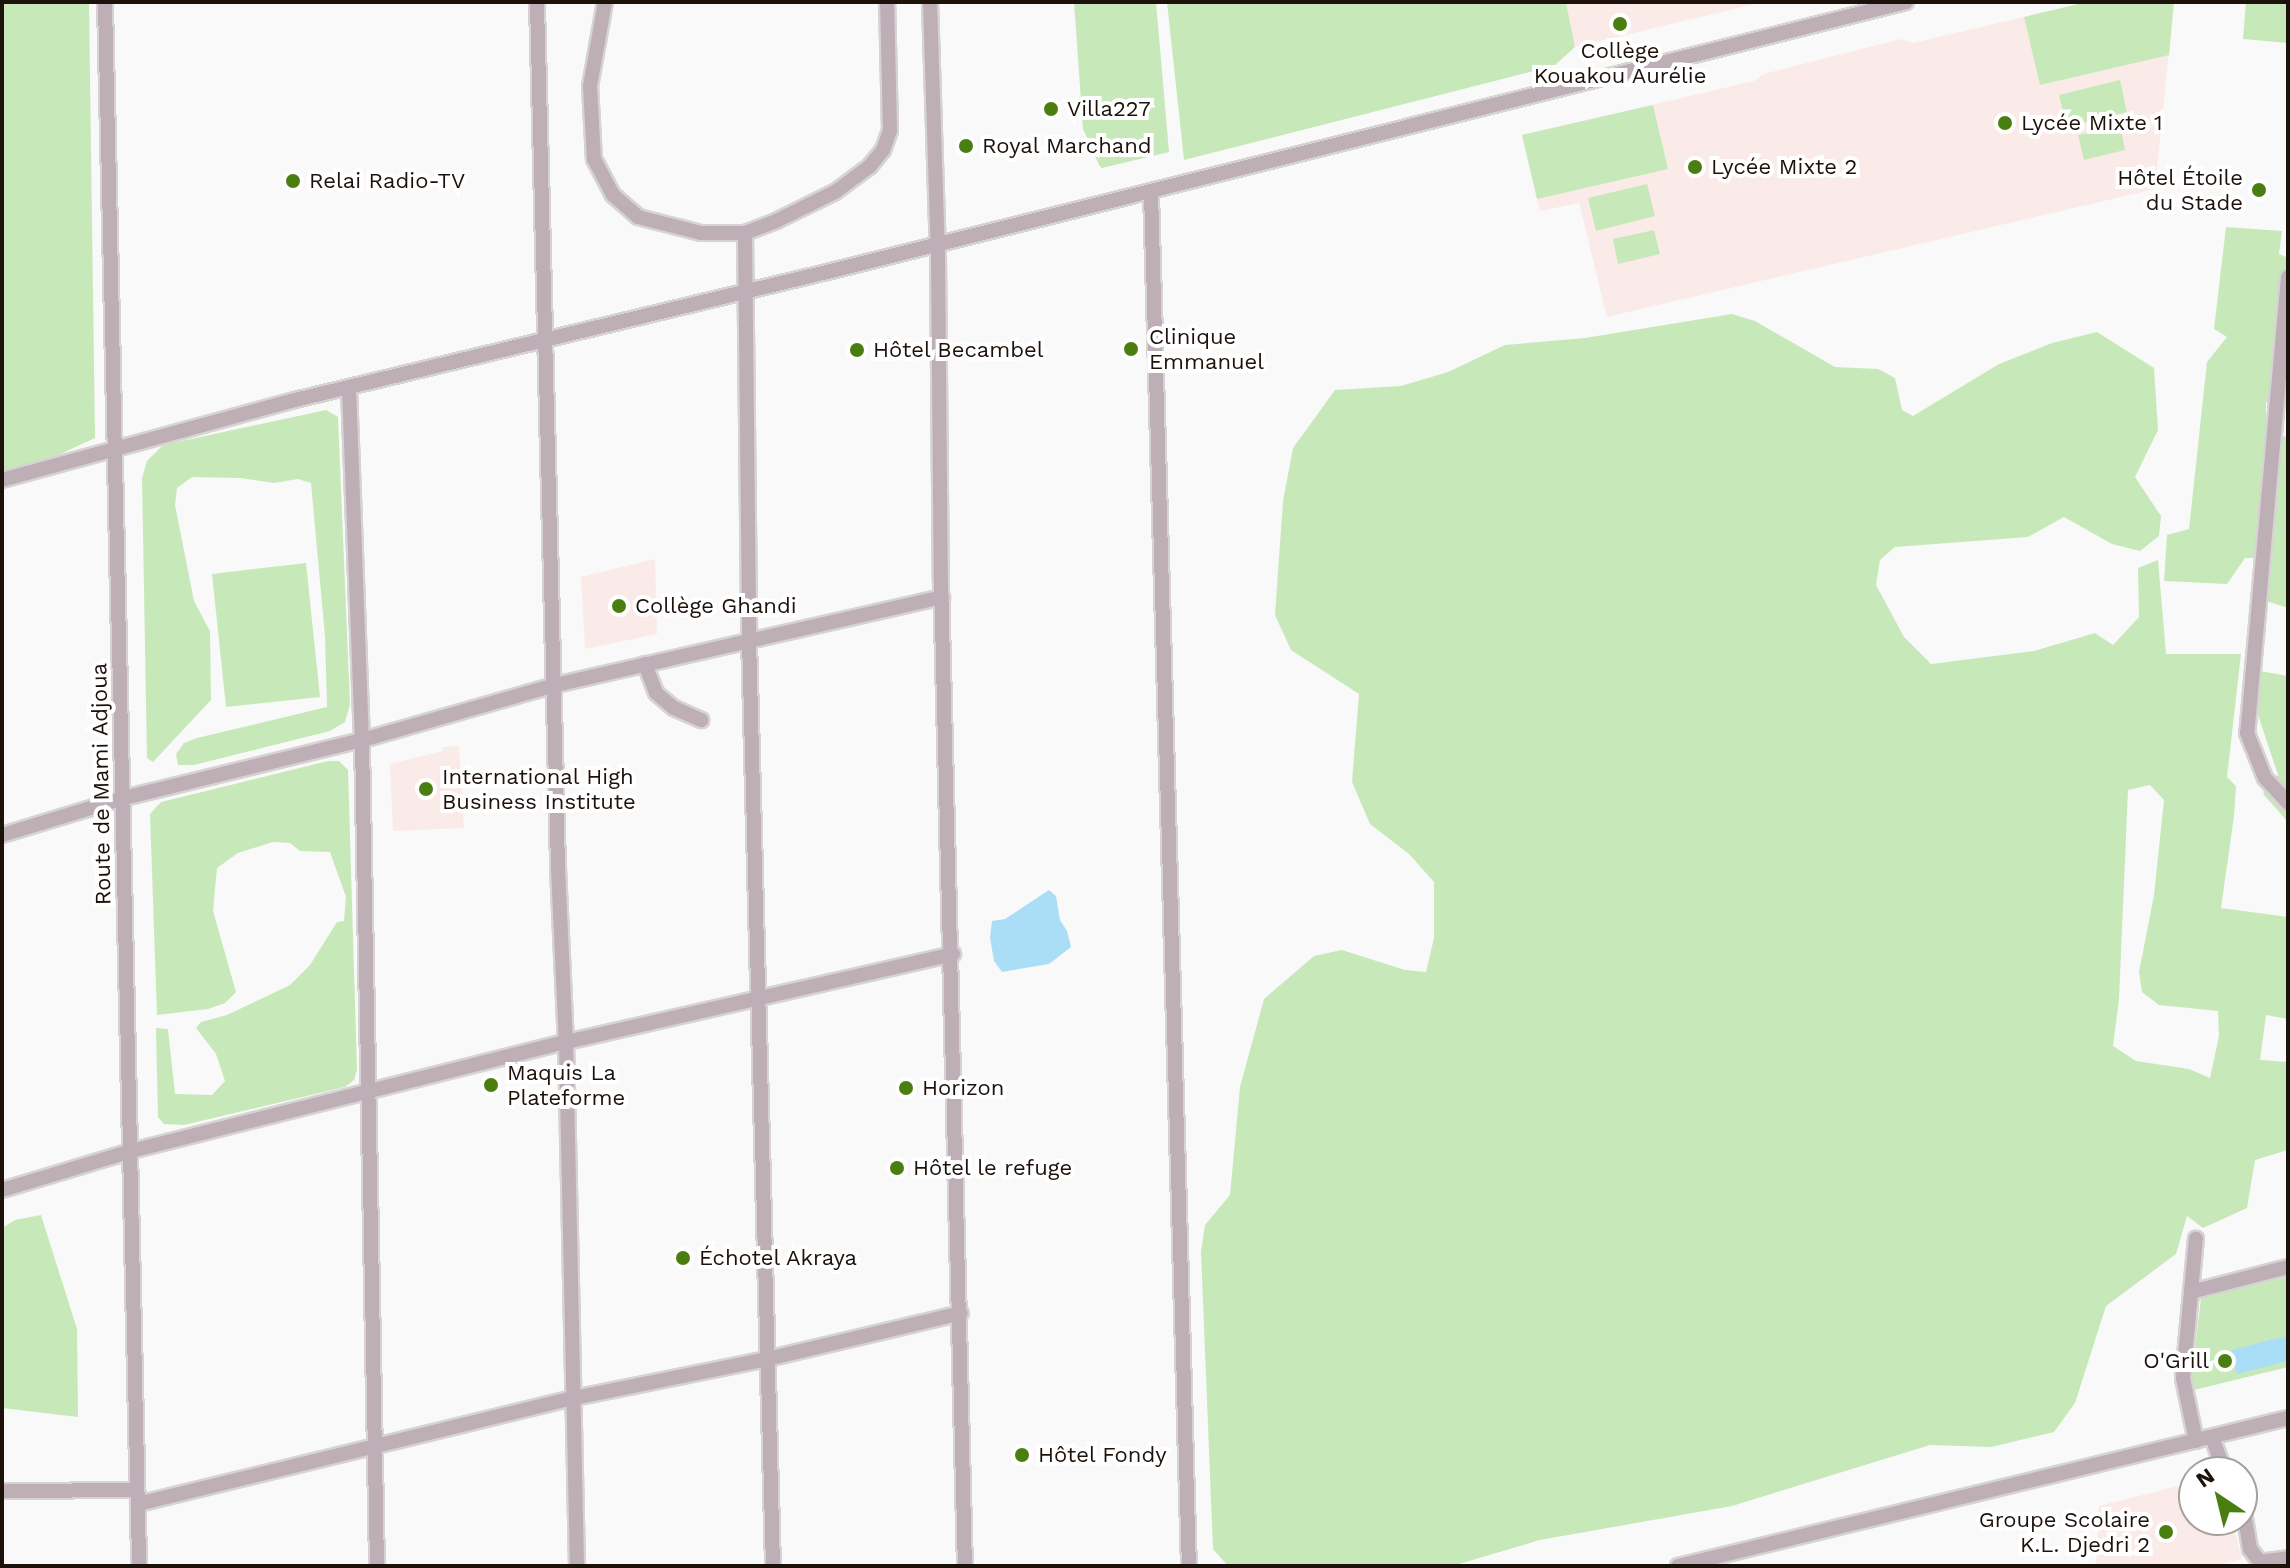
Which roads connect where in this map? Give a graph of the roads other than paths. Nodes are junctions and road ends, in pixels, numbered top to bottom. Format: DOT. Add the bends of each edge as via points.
graph roads {
  1 [pos="105,2"];
  2 [pos="537,2"];
  3 [pos="605,2"];
  4 [pos="887,2"];
  5 [pos="930,2"];
  6 [pos="1906,2"];
  7 [pos="1151,192"];
  8 [pos="745,233"];
  9 [pos="937,244"];
  10 [pos="2288,277"];
  11 [pos="744,290"];
  12 [pos="2286,320"];
  13 [pos="544,339"];
  14 [pos="349,388"];
  15 [pos="115,446"];
  16 [pos="2,480"];
  17 [pos="942,597"];
  18 [pos="749,638"];
  19 [pos="645,664"];
  20 [pos="555,685"];
  21 [pos="701,720"];
  22 [pos="362,740"];
  23 [pos="124,798"];
  24 [pos="2288,803"];
  25 [pos="2,835"];
  26 [pos="953,954"];
  27 [pos="761,996"];
  28 [pos="566,1042"];
  29 [pos="367,1092"];
  30 [pos="131,1151"];
  31 [pos="2,1190"];
  32 [pos="2196,1239"];
  33 [pos="2288,1267"];
  34 [pos="2191,1292"];
  35 [pos="961,1313"];
  36 [pos="767,1359"];
  37 [pos="574,1398"];
  38 [pos="2288,1418"];
  39 [pos="2212,1437"];
  40 [pos="2196,1441"];
  41 [pos="374,1446"];
  42 [pos="2219,1456"];
  43 [pos="2,1491"];
  44 [pos="138,1497"];
  45 [pos="2248,1536"];
  46 [pos="2288,1558"];
  47 [pos="139,1566"];
  48 [pos="377,1566"];
  49 [pos="577,1566"];
  50 [pos="773,1566"];
  51 [pos="965,1566"];
  52 [pos="1189,1566"];
  53 [pos="1678,1566"];
  1 -- 15 [label="street, Route de Mami Adjoua"];
  2 -- 13 [label="street"];
  3 -- 8 [label="street" via="590,86 594,159 603,182 638,217 701,233"];
  4 -- 8 [label="street" via="892,98 883,150 856,180"];
  5 -- 9 [label="street"];
  6 -- 7 [label="street"];
  7 -- 9 [label="street"];
  7 -- 52 [label="street"];
  8 -- 11 [label="street"];
  9 -- 11 [label="street"];
  9 -- 17 [label="street"];
  10 -- 12 [label="street"];
  11 -- 13 [label="street"];
  11 -- 18 [label="street"];
  12 -- 24 [label="street" via="2247,733 2265,778"];
  13 -- 14 [label="street"];
  13 -- 20 [label="street"];
  14 -- 15 [label="street"];
  14 -- 22 [label="street"];
  15 -- 16 [label="street"];
  15 -- 23 [label="street, Route de Mami Adjoua"];
  17 -- 18 [label="street"];
  17 -- 26 [label="street"];
  18 -- 19 [label="street"];
  18 -- 27 [label="street"];
  19 -- 20 [label="street"];
  19 -- 21 [label="street" via="656,693"];
  20 -- 22 [label="street"];
  20 -- 28 [label="street"];
  22 -- 23 [label="street"];
  22 -- 29 [label="street"];
  23 -- 25 [label="street"];
  23 -- 30 [label="street, Route de Mami Adjoua"];
  26 -- 27 [label="street"];
  26 -- 35 [label="street"];
  27 -- 28 [label="street"];
  27 -- 36 [label="street"];
  28 -- 29 [label="street"];
  28 -- 37 [label="street"];
  29 -- 30 [label="street"];
  29 -- 41 [label="street"];
  30 -- 31 [label="street"];
  30 -- 44 [label="street, Route de Mami Adjoua"];
  32 -- 34 [label="street"];
  33 -- 34 [label="street"];
  34 -- 40 [label="street" via="2183,1378"];
  35 -- 36 [label="street"];
  35 -- 51 [label="street"];
  36 -- 37 [label="street"];
  36 -- 50 [label="street"];
  37 -- 41 [label="street"];
  37 -- 49 [label="street"];
  38 -- 39 [label="street"];
  39 -- 40 [label="street"];
  39 -- 42 [label="street"];
  40 -- 53 [label="street"];
  41 -- 44 [label="street"];
  41 -- 48 [label="street"];
  43 -- 44 [label="street"];
  44 -- 47 [label="street, Route de Mami Adjoua"];
  45 -- 46 [label="street" via="2260,1562"];
}
